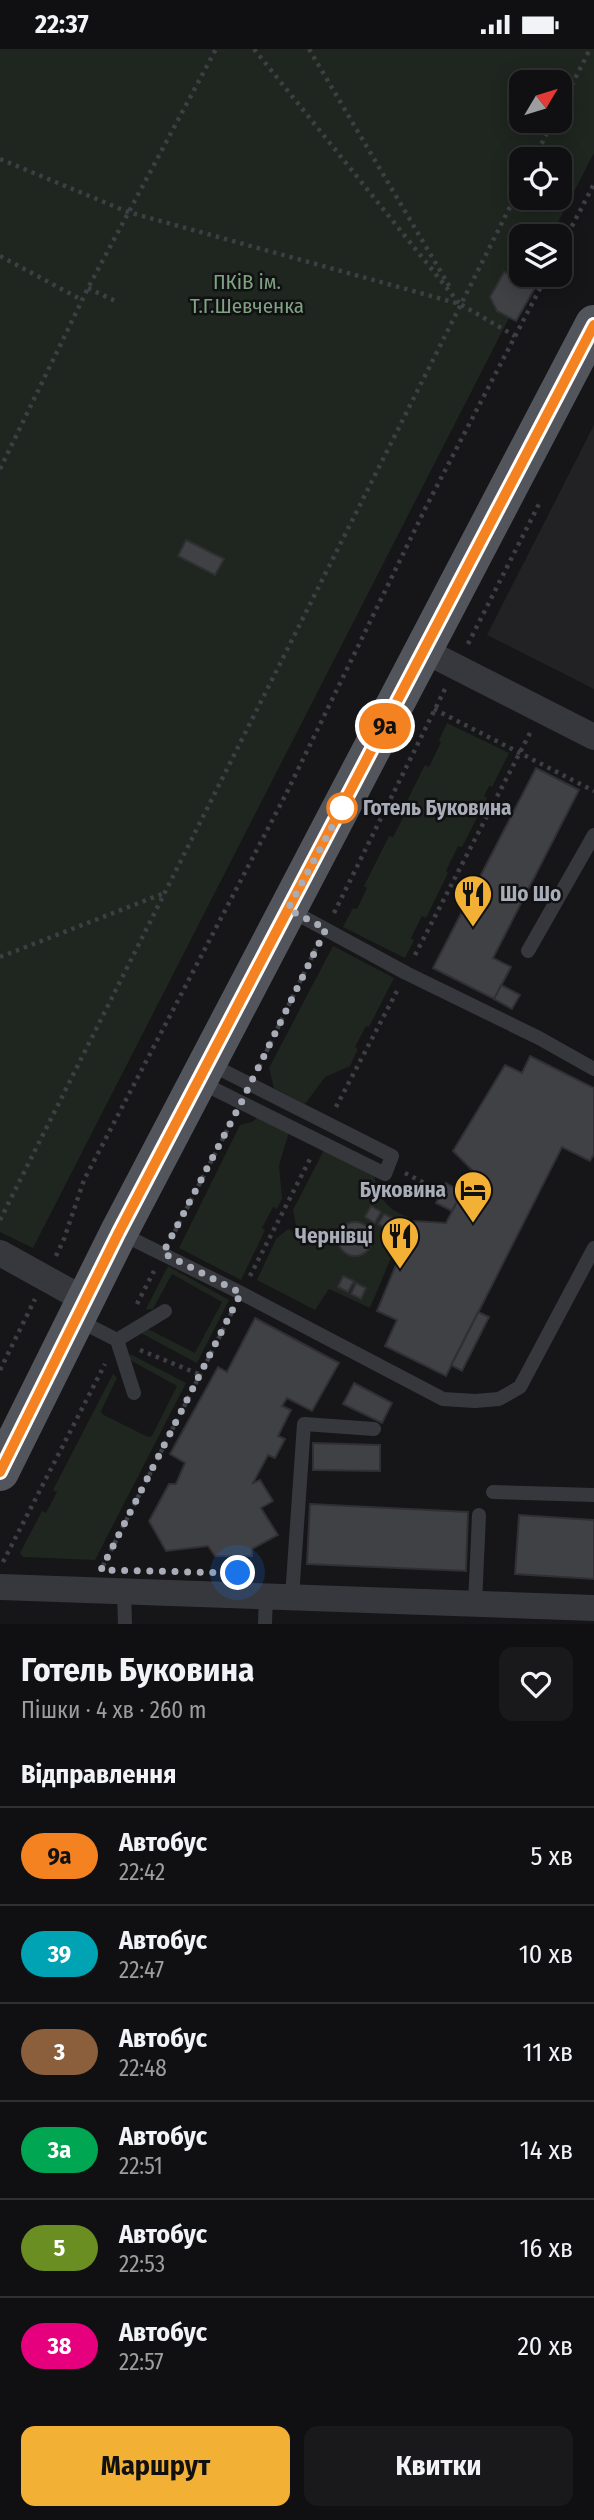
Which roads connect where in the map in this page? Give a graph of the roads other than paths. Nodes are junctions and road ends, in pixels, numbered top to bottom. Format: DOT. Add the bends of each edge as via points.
graph roads {
  1 [pos="594,324"];
  2 [pos="441,658"];
  3 [pos="594,737"];
  4 [pos="594,835"];
  5 [pos="288,909"];
  6 [pos="527,951"];
  7 [pos="594,1069"];
  8 [pos="203,1073"];
  9 [pos="119,1232"];
  10 [pos="594,1248"];
  11 [pos="0,1253"];
  12 [pos="80,1309"];
  13 [pos="165,1311"];
  14 [pos="117,1340"];
  15 [pos="134,1393"];
  16 [pos="374,1429"];
  17 [pos="0,1472"];
  18 [pos="494,1492"];
  19 [pos="594,1495"];
  20 [pos="479,1515"];
  21 [pos="7,1577"];
  22 [pos="119,1581"];
  23 [pos="265,1596"];
  24 [pos="292,1597"];
  25 [pos="475,1604"];
  26 [pos="594,1608"];
  27 [pos="125,1624"];
  28 [pos="265,1624"];
  1 -- 2 [label="main road"];
  2 -- 3 [label="street"];
  2 -- 5 [label="main road"];
  4 -- 6 [label="lane"];
  5 -- 7 [label="lane"];
  5 -- 8 [label="main road"];
  8 -- 8 [label="lane" via="250,1086 392,1156 385,1174 241,1103"];
  8 -- 9 [label="main road"];
  9 -- 10 [label="lane" via="443,1399 475,1401 499,1399 520,1387"];
  9 -- 12 [label="main road"];
  11 -- 12 [label="street" via="45,1278"];
  12 -- 14 [label="lane"];
  12 -- 17 [label="main road"];
  13 -- 14 [label="lane"];
  14 -- 15 [label="lane"];
  16 -- 24 [label="lane" via="304,1424"];
  18 -- 19 [label="lane"];
  20 -- 25 [label="lane"];
  21 -- 22 [label="street"];
  22 -- 23 [label="street"];
  22 -- 27 [label="lane"];
  23 -- 24 [label="street"];
  23 -- 28 [label="lane"];
  24 -- 25 [label="street"];
  25 -- 26 [label="street"];
}
